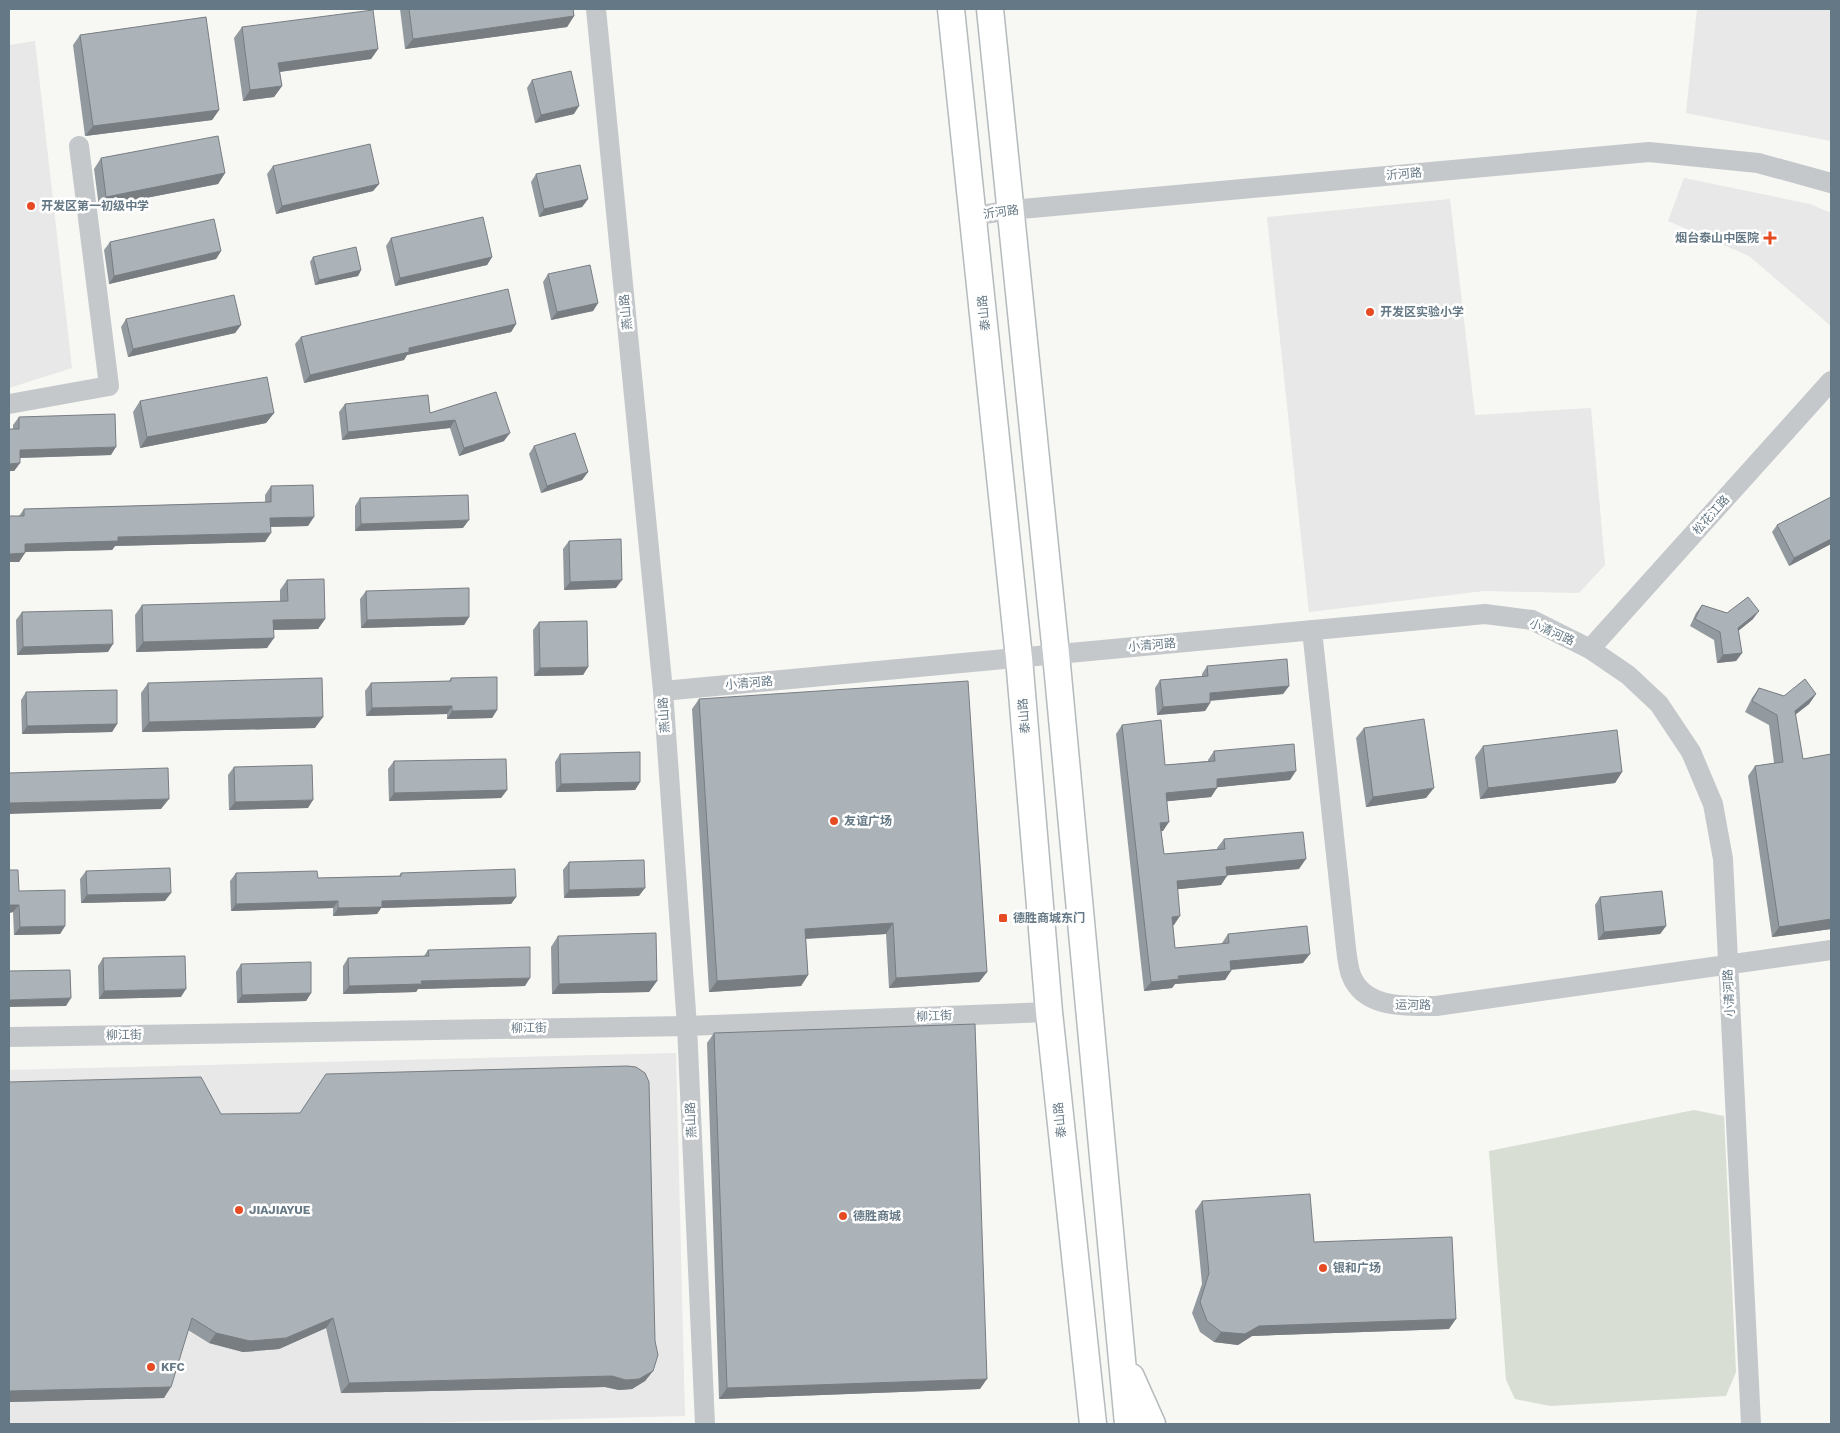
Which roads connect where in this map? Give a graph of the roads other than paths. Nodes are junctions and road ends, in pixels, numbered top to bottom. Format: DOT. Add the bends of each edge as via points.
graph roads {
  1 [pos="596,9"];
  2 [pos="951,9"];
  3 [pos="990,9"];
  4 [pos="79,146"];
  5 [pos="1831,184"];
  6 [pos="1011,210"];
  7 [pos="974,216"];
  8 [pos="1831,381"];
  9 [pos="9,404"];
  10 [pos="1312,630"];
  11 [pos="1590,649"];
  12 [pos="1056,654"];
  13 [pos="1019,658"];
  14 [pos="663,691"];
  15 [pos="1831,950"];
  16 [pos="1728,964"];
  17 [pos="1049,1012"];
  18 [pos="687,1026"];
  19 [pos="9,1037"];
  20 [pos="1120,1351"];
  21 [pos="1085,1354"];
  22 [pos="704,1424"];
  23 [pos="1076,1424"];
  24 [pos="1093,1424"];
  25 [pos="1128,1424"];
  26 [pos="1152,1424"];
  27 [pos="1751,1424"];
  1 -- 14 [label="street, 燕山路"];
  2 -- 7 [label="main road, 泰山路"];
  3 -- 6 [label="main road"];
  4 -- 9 [label="street" via="109,386"];
  5 -- 6 [label="street, 沂河路" via="1758,163 1649,152"];
  6 -- 7 [label="street, 沂河路"];
  6 -- 12 [label="main road"];
  7 -- 13 [label="main road, 泰山路"];
  8 -- 11 [label="street, 松花江路"];
  10 -- 11 [label="street, 小清河路" via="1485,614 1532,620"];
  10 -- 12 [label="street, 小清河路"];
  10 -- 16 [label="street, 运河路" via="1346,948 1351,975 1363,993 1394,1006 1436,1006"];
  11 -- 16 [label="street, 小清河路" via="1628,675 1659,704 1691,752 1713,804 1723,859"];
  12 -- 13 [label="street, 小清河路"];
  12 -- 20 [label="main road"];
  13 -- 14 [label="street, 小清河路"];
  13 -- 17 [label="main road, 泰山路"];
  14 -- 18 [label="street, 燕山路"];
  15 -- 16 [label="street, 运河路"];
  16 -- 27 [label="street, 小清河路"];
  17 -- 18 [label="street, 柳江街"];
  17 -- 21 [label="main road, 泰山路"];
  18 -- 19 [label="street, 柳江街"];
  18 -- 22 [label="street, 燕山路"];
  20 -- 25 [label="main road"];
  20 -- 26 [label="main road"];
  21 -- 23 [label="main road"];
  21 -- 24 [label="main road, 泰山路"];
}
